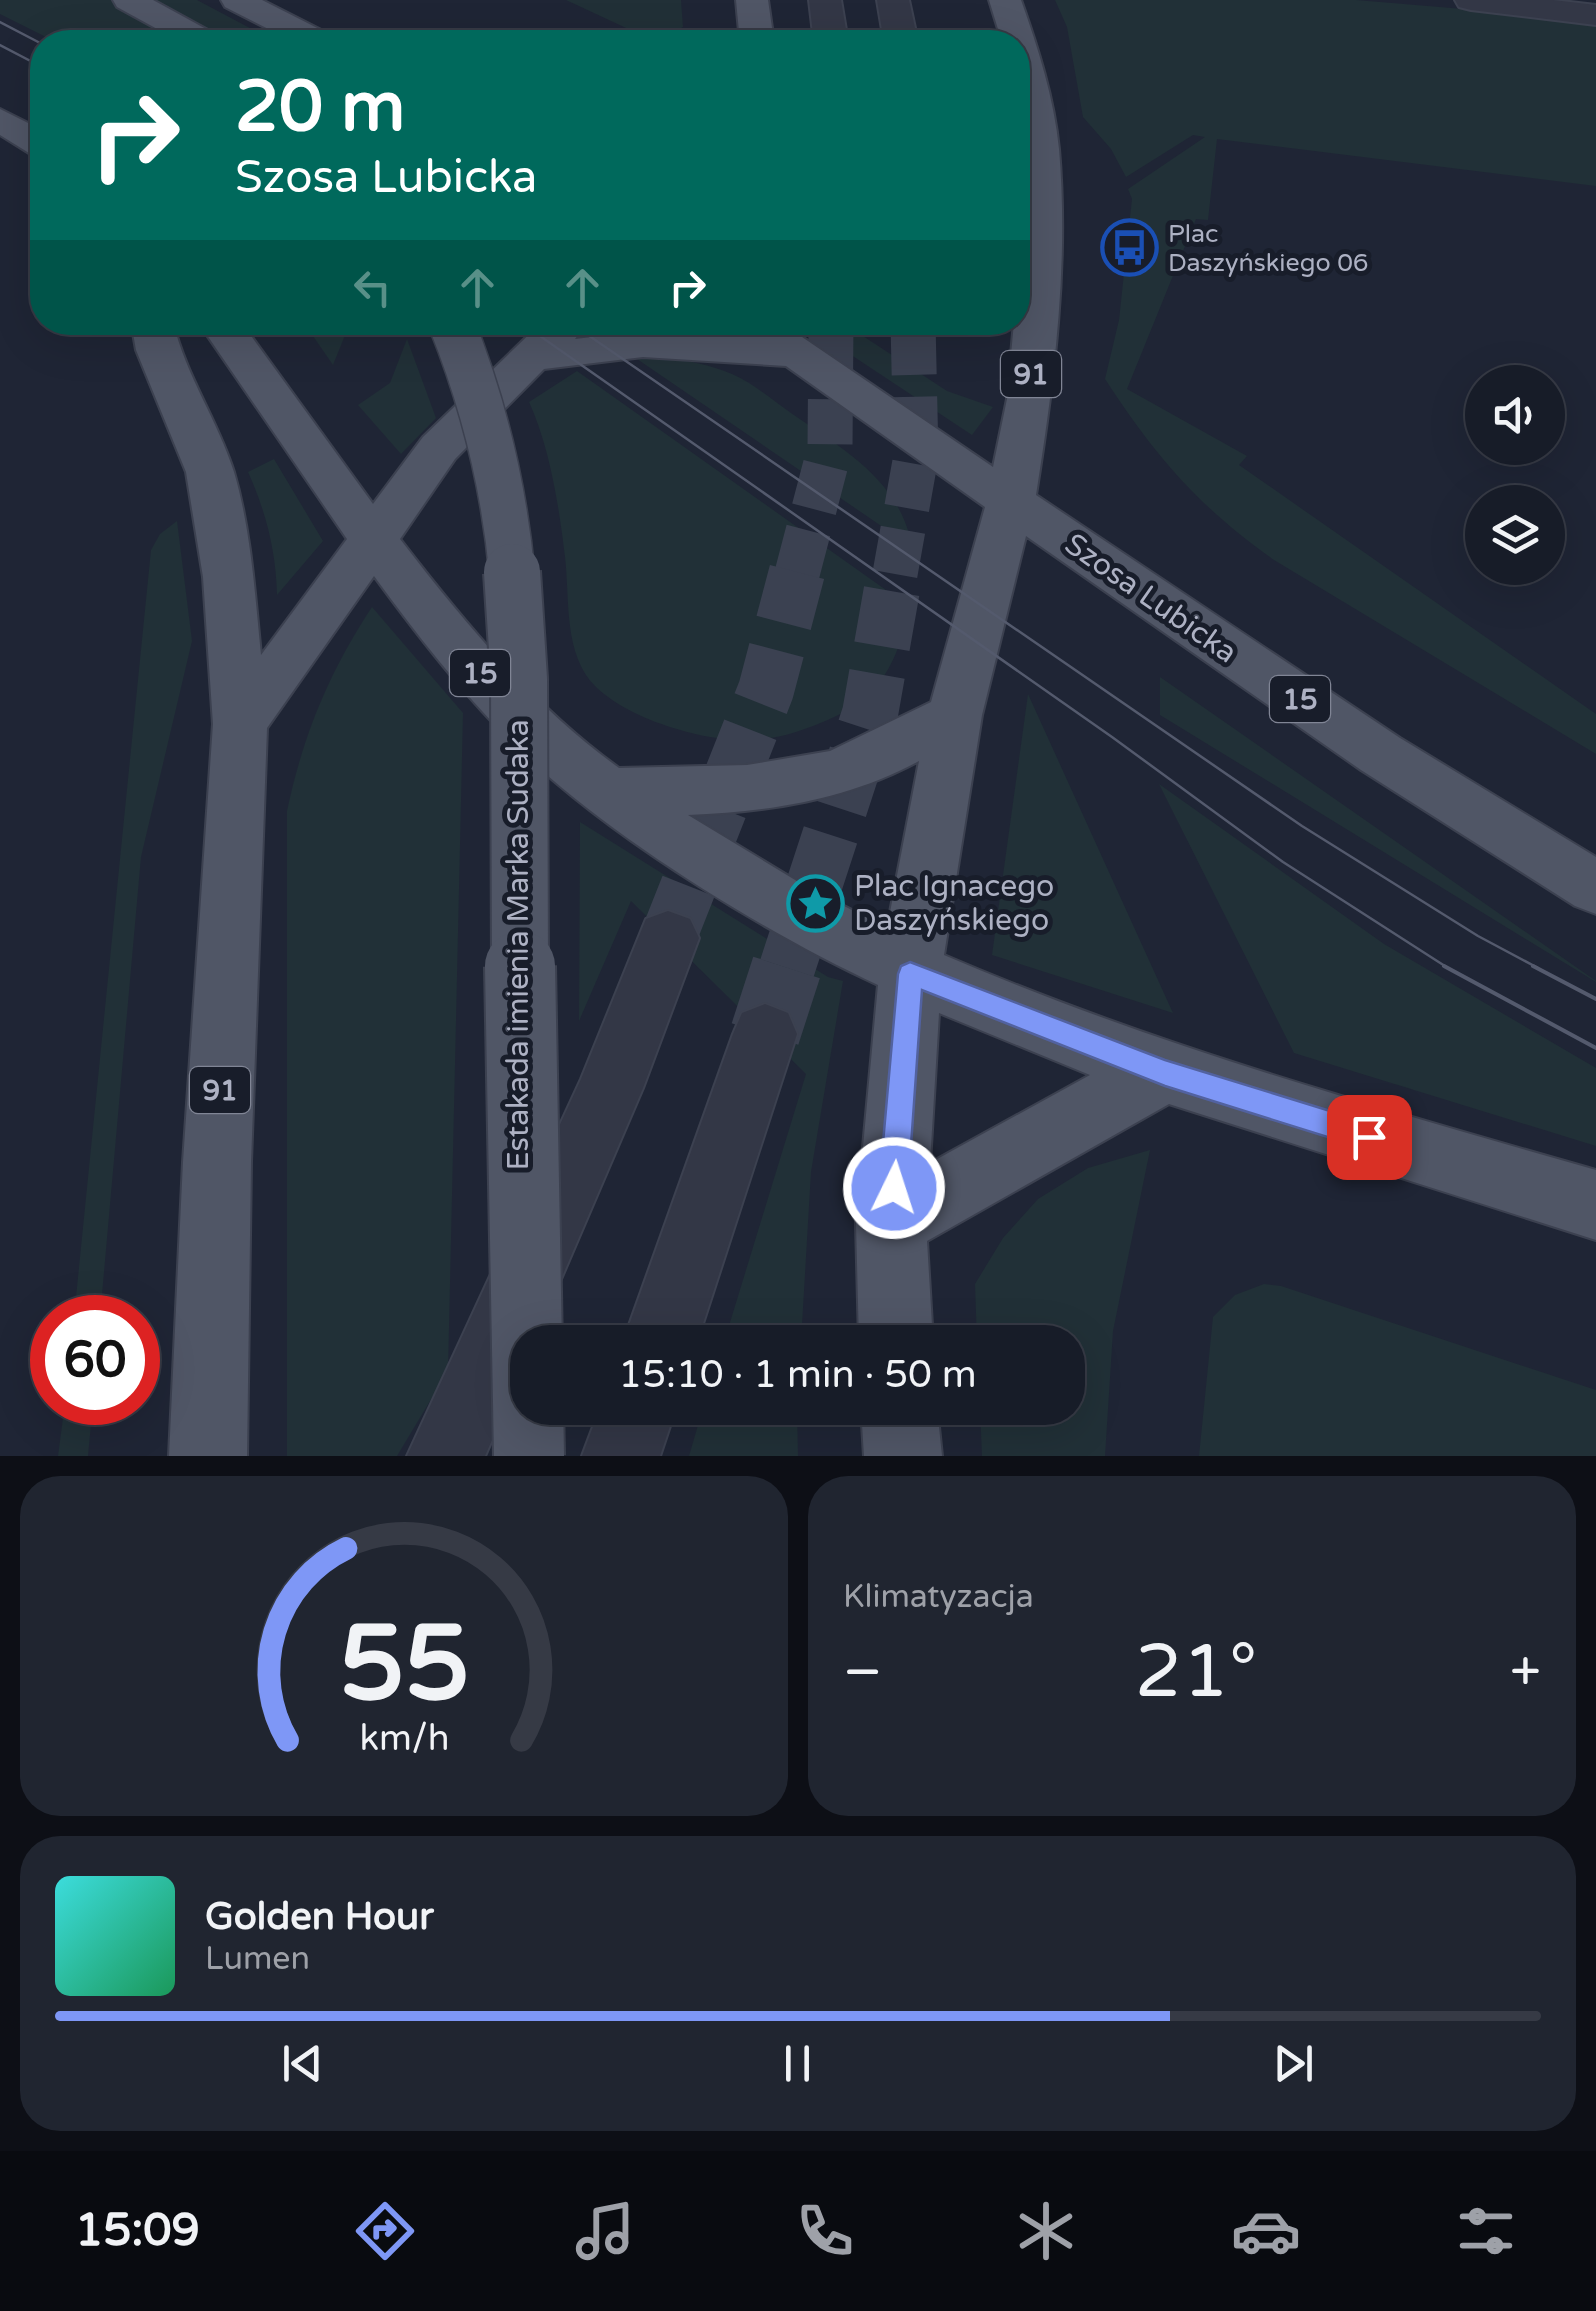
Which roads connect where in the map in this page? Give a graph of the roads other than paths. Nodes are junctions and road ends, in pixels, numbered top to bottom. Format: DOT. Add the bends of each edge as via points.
graph roads {
  1 [pos="129,0"];
  2 [pos="237,0"];
  3 [pos="752,0"];
  4 [pos="825,0"];
  5 [pos="893,0"];
  6 [pos="1005,0"];
  7 [pos="1472,0"];
  8 [pos="1596,14"];
  9 [pos="183,30"];
  10 [pos="296,30"];
  11 [pos="756,30"];
  12 [pos="829,30"];
  13 [pos="899,30"];
  14 [pos="1015,30"];
  15 [pos="1030,91"];
  16 [pos="0,120"];
  17 [pos="30,138"];
  18 [pos="155,335"];
  19 [pos="228,335"];
  20 [pos="456,335"];
  21 [pos="554,335"];
  22 [pos="770,335"];
  23 [pos="796,353"];
  24 [pos="533,357"];
  25 [pos="1011,500"];
  26 [pos="372,539"];
  27 [pos="955,714"];
  28 [pos="240,724"];
  29 [pos="606,790"];
  30 [pos="1596,888"];
  31 [pos="668,938"];
  32 [pos="910,974"];
  33 [pos="766,1034"];
  34 [pos="1165,1073"];
  35 [pos="1596,1206"];
  36 [pos="891,1223"];
  37 [pos="666,1325"];
  38 [pos="895,1325"];
  39 [pos="632,1425"];
  40 [pos="901,1425"];
  41 [pos="208,1456"];
  42 [pos="446,1456"];
  43 [pos="528,1456"];
  44 [pos="621,1456"];
  45 [pos="904,1456"];
  1 -- 9 [label="main road"];
  2 -- 10 [label="main road"];
  3 -- 11 [label="main road"];
  4 -- 12 [label="street"];
  5 -- 13 [label="street"];
  6 -- 14 [label="main road, 91"];
  7 -- 8 [label="street"];
  15 -- 25 [label="main road, 91" via="1043,175 1042,248 1029,399"];
  16 -- 17 [label="main road"];
  18 -- 28 [label="main road" via="210,472 228,577"];
  19 -- 26 [label="main road, 15"];
  20 -- 43 [label="main road, Estakada imienia Marka Sudaka, bridge" via="481,406 514,569"];
  21 -- 24 [label="main road"];
  22 -- 23 [label="main road, 15"];
  23 -- 24 [label="main road" via="643,344"];
  23 -- 25 [label="main road, 15"];
  24 -- 26 [label="main road" via="440,448"];
  25 -- 27 [label="main road, 91"];
  25 -- 30 [label="main road, Szosa Lubicka / 15" via="1476,816"];
  26 -- 28 [label="main road"];
  26 -- 29 [label="main road, 15" via="488,682"];
  27 -- 29 [label="main road" via="831,774 744,789"];
  27 -- 32 [label="main road, 91"];
  28 -- 41 [label="main road, 91"];
  29 -- 32 [label="main road, 15" via="722,870"];
  31 -- 42 [label="street" via="610,1088"];
  32 -- 34 [label="main road, 15"];
  32 -- 36 [label="main road, 91"];
  33 -- 37 [label="street"];
  34 -- 35 [label="main road, 15"];
  34 -- 36 [label="main road"];
  36 -- 38 [label="main road, 91"];
  39 -- 44 [label="street"];
  40 -- 45 [label="main road"];
}
